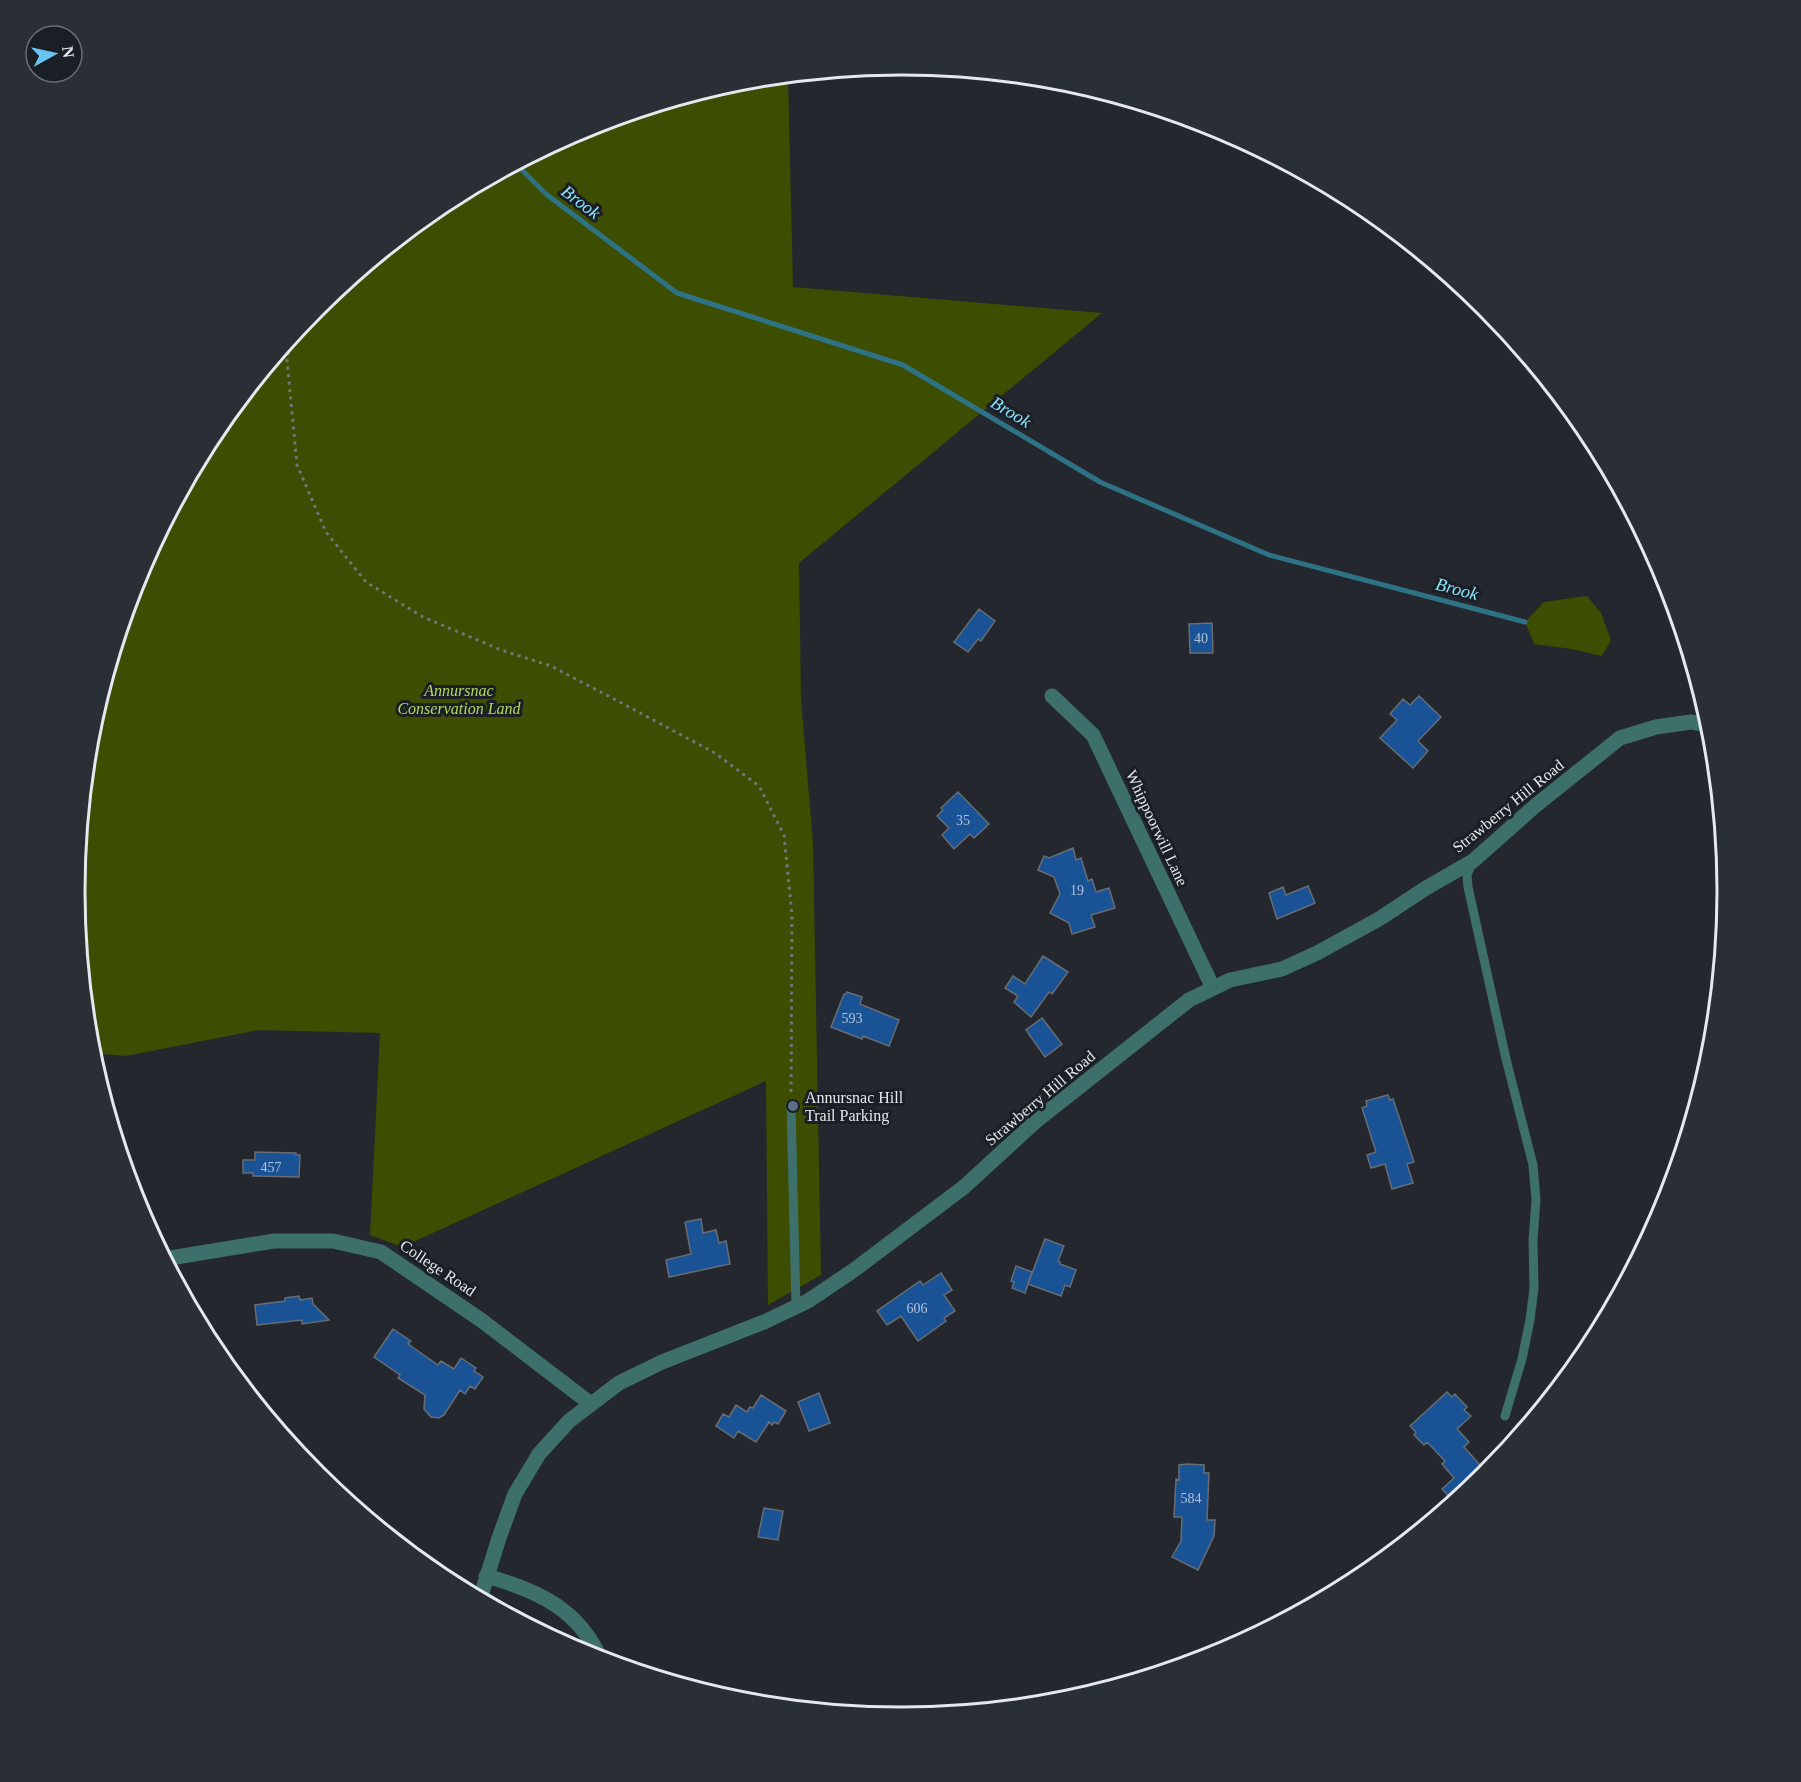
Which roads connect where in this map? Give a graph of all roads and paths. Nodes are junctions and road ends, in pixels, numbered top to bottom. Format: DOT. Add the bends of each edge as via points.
graph roads {
  1 [pos="288,351"];
  2 [pos="286,355"];
  3 [pos="287,360"];
  4 [pos="1052,696"];
  5 [pos="1699,723"];
  6 [pos="1473,861"];
  7 [pos="1213,988"];
  8 [pos="791,1105"];
  9 [pos="172,1258"];
  10 [pos="796,1307"];
  11 [pos="591,1404"];
  12 [pos="1505,1416"];
  13 [pos="486,1576"];
  14 [pos="482,1592"];
  15 [pos="596,1648"];
  1 -- 3 [label="path"];
  2 -- 3 [label="path"];
  3 -- 8 [label="path" via="297,465 326,532 366,582 423,617 551,666 598,690 715,753 759,786 784,835 792,915"];
  4 -- 7 [label="street, Whippoorwill Lane" via="1093,735"];
  5 -- 6 [label="street, Strawberry Hill Road" via="1656,727 1620,738"];
  6 -- 7 [label="street, Strawberry Hill Road" via="1317,953 1282,969 1230,980"];
  6 -- 12 [label="lane" via="1467,875 1468,887 1533,1165 1536,1200 1530,1320"];
  7 -- 10 [label="street, Strawberry Hill Road" via="1151,1028 964,1187 854,1270"];
  8 -- 10 [label="lane"];
  9 -- 11 [label="street, College Road" via="274,1241 333,1241 381,1252 481,1320"];
  10 -- 11 [label="street, Strawberry Hill Road" via="662,1362 619,1383"];
  11 -- 13 [label="street, Strawberry Hill Road" via="539,1454 516,1494"];
  13 -- 14 [label="street, Strawberry Hill Road"];
  13 -- 15 [label="street" via="518,1585 564,1610 582,1626"];
}
